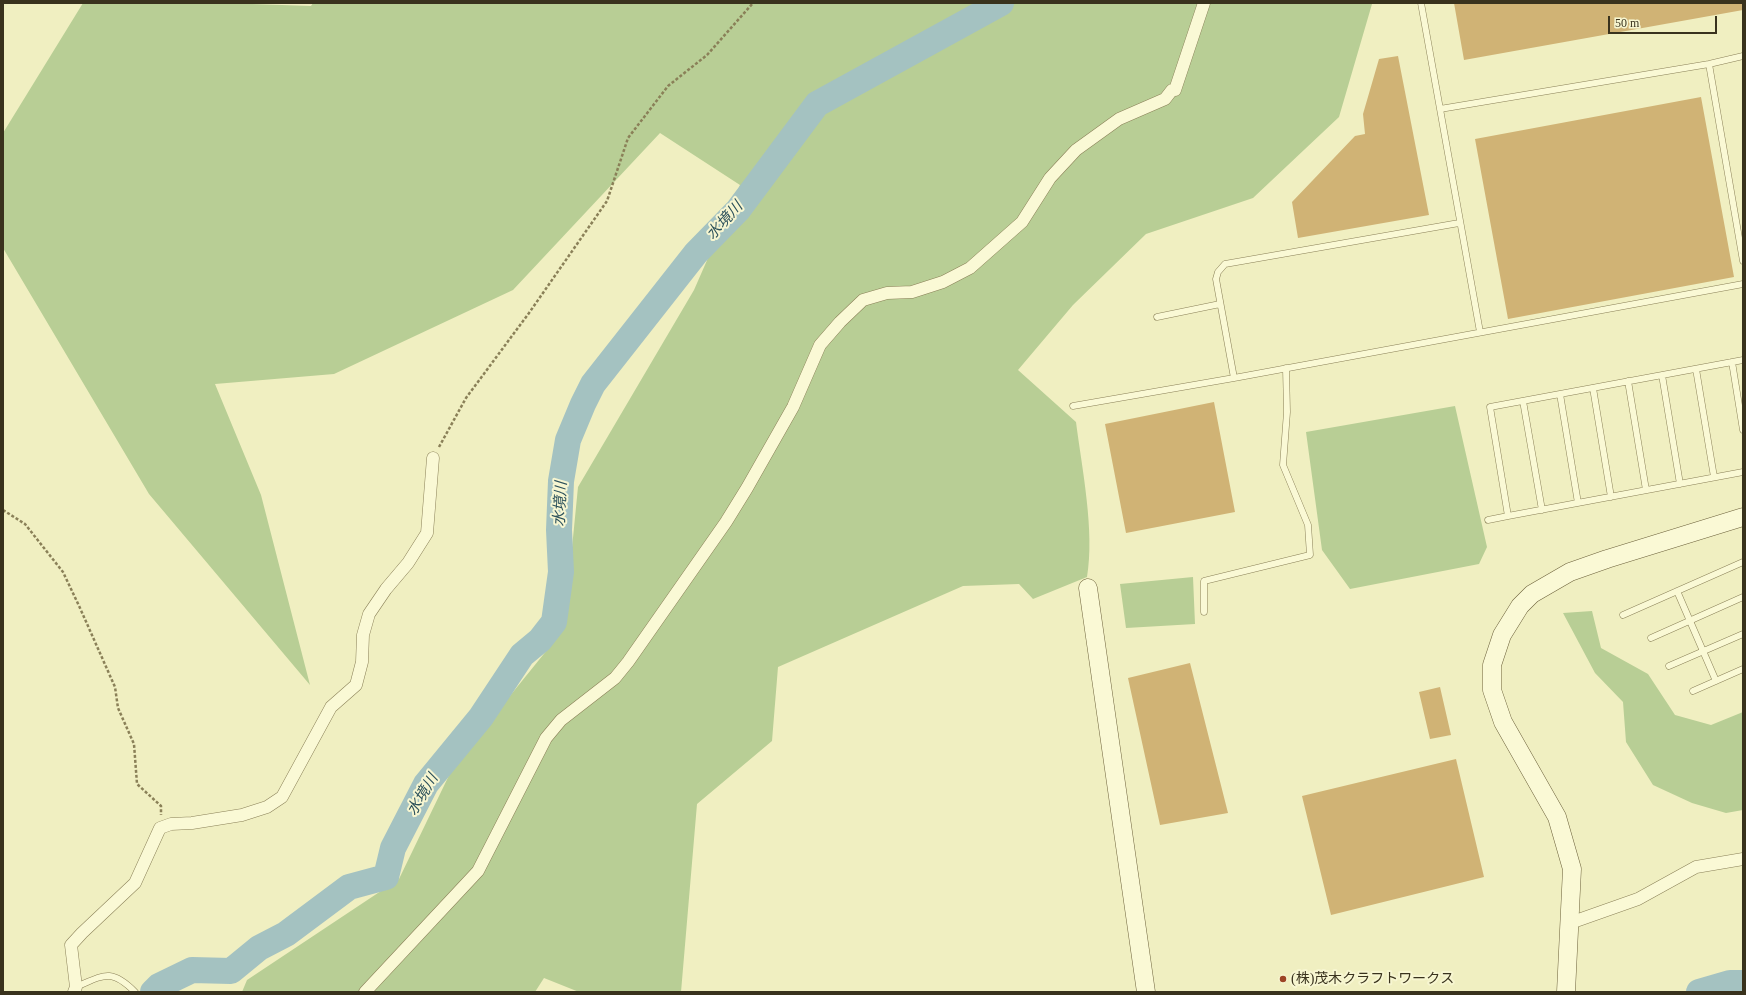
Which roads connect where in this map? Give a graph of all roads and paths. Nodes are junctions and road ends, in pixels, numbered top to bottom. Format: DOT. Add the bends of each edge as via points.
graph roads {
  1 [pos="753,3"];
  2 [pos="1204,3"];
  3 [pos="1421,3"];
  4 [pos="1743,56"];
  5 [pos="1709,64"];
  6 [pos="1440,109"];
  7 [pos="1460,223"];
  8 [pos="1743,261"];
  9 [pos="1743,284"];
  10 [pos="1220,304"];
  11 [pos="1157,317"];
  12 [pos="1480,332"];
  13 [pos="1743,360"];
  14 [pos="1732,362"];
  15 [pos="1286,368"];
  16 [pos="1696,369"];
  17 [pos="1662,375"];
  18 [pos="1234,378"];
  19 [pos="1628,381"];
  20 [pos="1593,388"];
  21 [pos="1560,394"];
  22 [pos="1523,401"];
  23 [pos="1073,406"];
  24 [pos="1743,430"];
  25 [pos="433,458"];
  26 [pos="1743,472"];
  27 [pos="1714,477"];
  28 [pos="1680,484"];
  29 [pos="1646,490"];
  30 [pos="1611,496"];
  31 [pos="1578,503"];
  32 [pos="3,510"];
  33 [pos="1542,510"];
  34 [pos="1508,516"];
  35 [pos="1743,517"];
  36 [pos="1488,520"];
  37 [pos="1743,562"];
  38 [pos="1088,588"];
  39 [pos="1677,591"];
  40 [pos="1743,598"];
  41 [pos="1204,612"];
  42 [pos="1623,615"];
  43 [pos="1690,621"];
  44 [pos="1743,634"];
  45 [pos="1651,638"];
  46 [pos="1703,651"];
  47 [pos="1669,666"];
  48 [pos="1743,669"];
  49 [pos="1716,681"];
  50 [pos="1693,691"];
  51 [pos="161,828"];
  52 [pos="1743,859"];
  53 [pos="1570,923"];
  54 [pos="75,989"];
  55 [pos="136,992"];
  56 [pos="365,992"];
  57 [pos="1146,992"];
  58 [pos="1566,992"];
  1 -- 25 [label="path" via="706,55 668,86 628,138 607,201 466,398"];
  2 -- 56 [label="street" via="1175,90 1172,90 1165,99 1119,119 1076,150 1050,178 1022,222 970,268 943,282 912,292 887,293 863,300 820,345 793,407 726,522 615,678 561,720 546,738 478,871"];
  3 -- 6 [label="lane"];
  4 -- 5 [label="lane"];
  5 -- 6 [label="lane"];
  5 -- 8 [label="lane"];
  6 -- 7 [label="lane"];
  7 -- 10 [label="lane" via="1225,264 1216,279"];
  7 -- 12 [label="lane"];
  9 -- 12 [label="lane"];
  10 -- 11 [label="lane"];
  10 -- 18 [label="lane"];
  12 -- 15 [label="lane"];
  13 -- 14 [label="lane"];
  14 -- 16 [label="lane"];
  14 -- 24 [label="lane"];
  15 -- 18 [label="lane"];
  15 -- 41 [label="lane" via="1283,465 1308,525 1310,555 1204,581"];
  16 -- 17 [label="lane"];
  16 -- 27 [label="lane"];
  17 -- 19 [label="lane"];
  17 -- 28 [label="lane"];
  18 -- 23 [label="lane"];
  19 -- 20 [label="lane"];
  19 -- 29 [label="lane"];
  20 -- 21 [label="lane"];
  20 -- 30 [label="lane"];
  21 -- 22 [label="lane"];
  21 -- 31 [label="lane"];
  22 -- 33 [label="lane"];
  22 -- 34 [label="lane" via="1490,407"];
  25 -- 51 [label="street" via="427,533 408,563 369,614 363,635 362,662 356,685 331,706 282,798 267,807 242,816 171,824"];
  26 -- 27 [label="lane"];
  27 -- 28 [label="lane"];
  28 -- 29 [label="lane"];
  29 -- 30 [label="lane"];
  30 -- 31 [label="lane"];
  31 -- 33 [label="lane"];
  32 -- 51 [label="path" via="25,524 63,572 115,687 118,708 134,744 137,784 161,806"];
  33 -- 34 [label="lane"];
  34 -- 36 [label="lane"];
  35 -- 53 [label="street" via="1570,572 1532,594 1520,606 1502,635 1492,665 1492,690 1503,722 1557,817 1572,869"];
  37 -- 39 [label="lane"];
  38 -- 57 [label="street"];
  39 -- 42 [label="lane"];
  39 -- 43 [label="lane"];
  40 -- 43 [label="lane"];
  43 -- 45 [label="lane"];
  43 -- 46 [label="lane"];
  44 -- 46 [label="lane"];
  46 -- 47 [label="lane"];
  46 -- 49 [label="lane"];
  48 -- 49 [label="lane"];
  49 -- 50 [label="lane"];
  51 -- 54 [label="street" via="135,883 71,945"];
  52 -- 53 [label="street" via="1696,867 1638,899"];
  53 -- 58 [label="street"];
  54 -- 55 [label="lane" via="105,975 118,978"];
}
